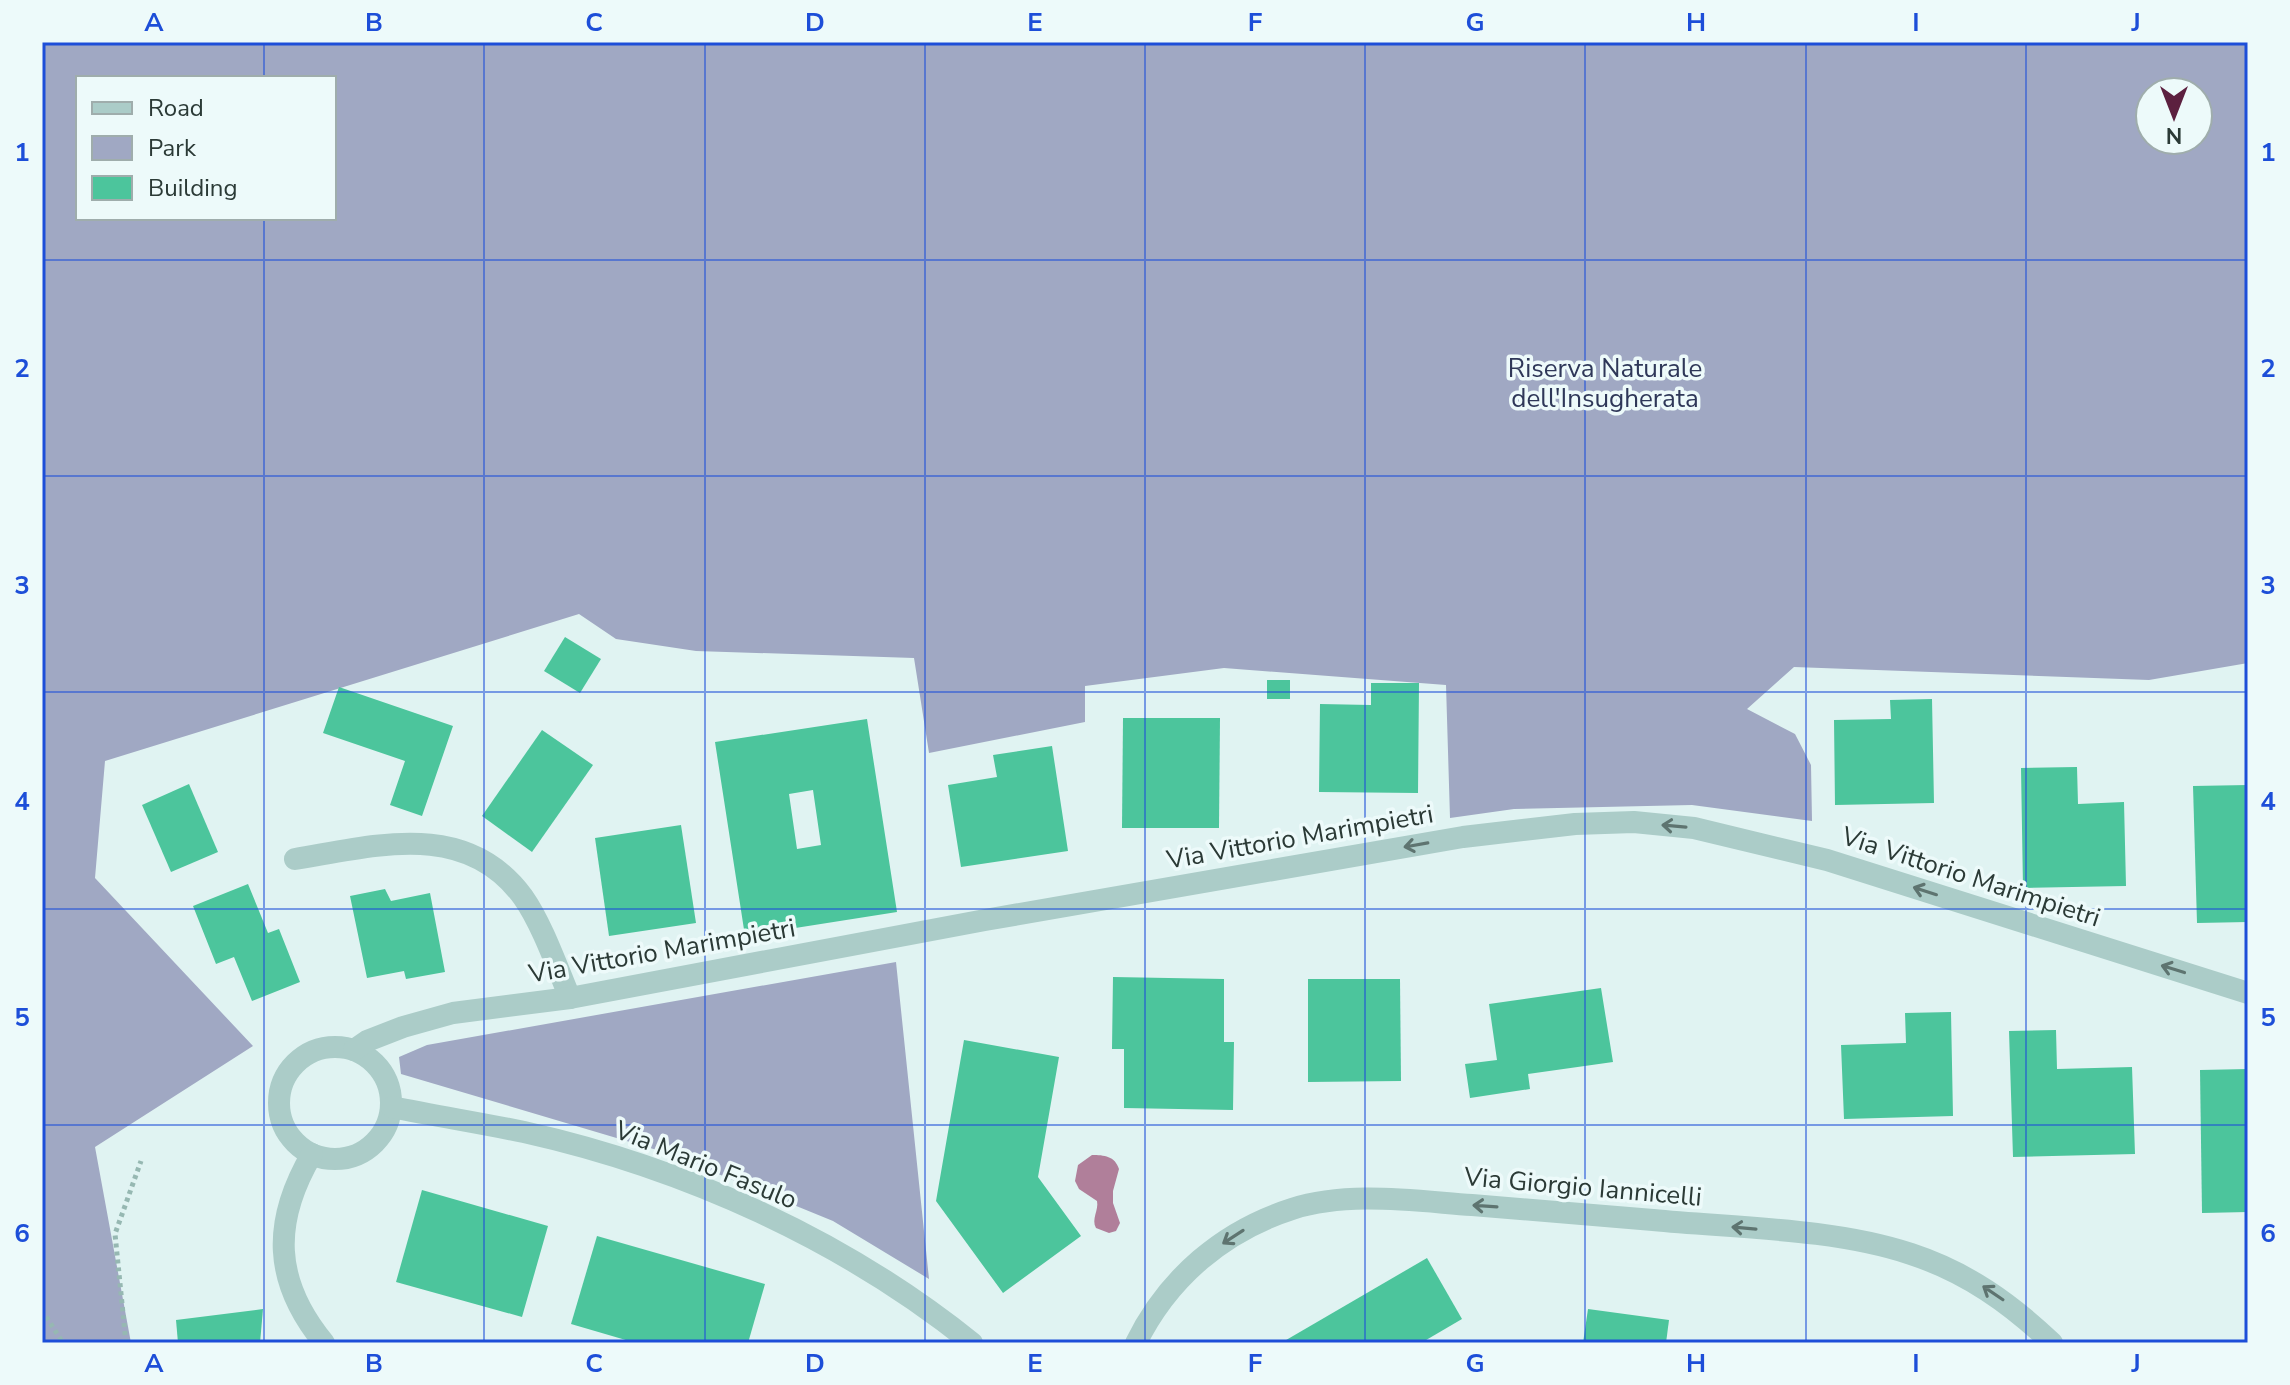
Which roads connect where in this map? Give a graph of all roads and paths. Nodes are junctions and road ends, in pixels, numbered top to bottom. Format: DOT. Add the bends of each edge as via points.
graph roads {
  1 [pos="295,859"];
  2 [pos="2248,993"];
  3 [pos="570,998"];
  4 [pos="354,1050"];
  5 [pos="392,1107"];
  6 [pos="312,1154"];
  7 [pos="141,1161"];
  8 [pos="42,1310"];
  9 [pos="63,1343"];
  10 [pos="126,1343"];
  11 [pos="324,1343"];
  12 [pos="972,1343"];
  13 [pos="1136,1343"];
  14 [pos="2052,1343"];
  1 -- 3 [label="street" via="402,841 470,853 523,898"];
  2 -- 3 [label="street, Via Vittorio Marimpietri, one-way" via="1827,860 1694,828 1634,822 1463,837"];
  3 -- 4 [label="street, Via Vittorio Marimpietri" via="434,1018"];
  4 -- 5 [label="street" via="382,1072"];
  4 -- 6 [label="street" via="316,1050 300,1059 283,1083 279,1110 285,1129"];
  5 -- 6 [label="street" via="388,1125 365,1151 348,1158"];
  5 -- 12 [label="street, Via Mario Fasulo" via="559,1141 710,1191 849,1259"];
  6 -- 11 [label="street" via="287,1206 283,1243 297,1301"];
  7 -- 10 [label="path" via="115,1234"];
  8 -- 9 [label="path"];
  14 -- 13 [label="street, Via Giorgio Iannicelli, one-way" via="2013,1307 1965,1276 1908,1253 1851,1239 1576,1213 1362,1200 1295,1208 1239,1232 1175,1282"];
}
